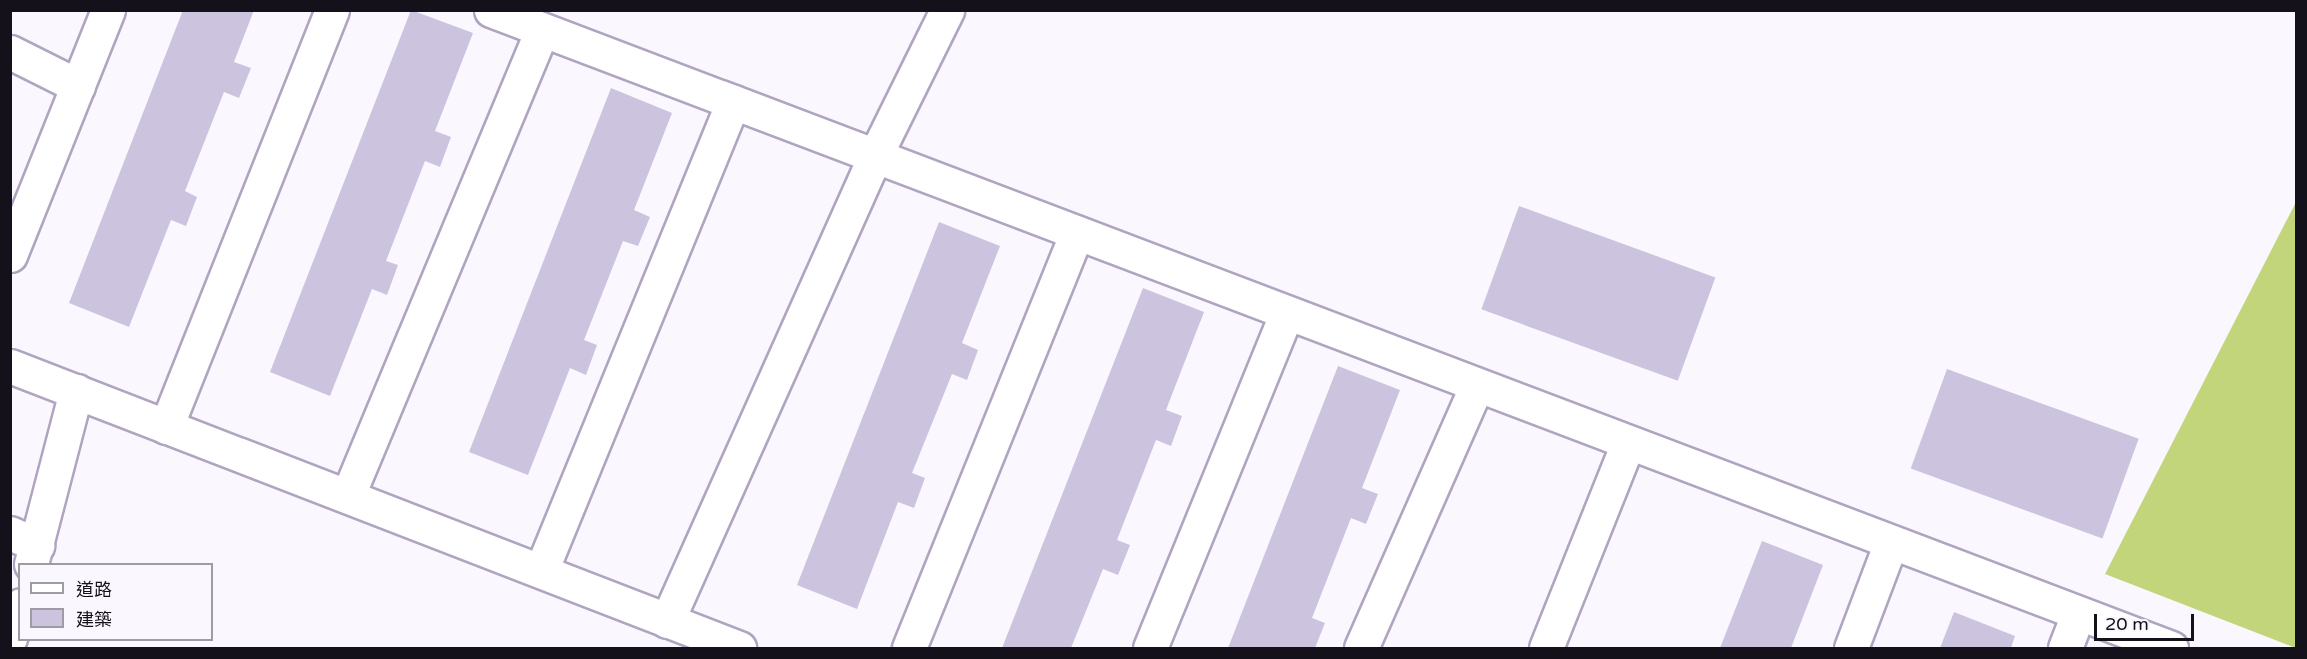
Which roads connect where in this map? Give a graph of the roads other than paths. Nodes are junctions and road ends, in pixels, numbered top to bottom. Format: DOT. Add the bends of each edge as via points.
graph roads {
  1 [pos="108,10"];
  2 [pos="332,10"];
  3 [pos="491,10"];
  4 [pos="947,10"];
  5 [pos="542,30"];
  6 [pos="10,52"];
  7 [pos="78,86"];
  8 [pos="733,102"];
  9 [pos="875,156"];
  10 [pos="1077,233"];
  11 [pos="10,255"];
  12 [pos="1287,313"];
  13 [pos="10,366"];
  14 [pos="1477,385"];
  15 [pos="76,391"];
  16 [pos="166,427"];
  17 [pos="1628,443"];
  18 [pos="348,495"];
  19 [pos="1891,542"];
  20 [pos="26,547"];
  21 [pos="541,571"];
  22 [pos="18,612"];
  23 [pos="2078,614"];
  24 [pos="668,621"];
  25 [pos="10,638"];
  26 [pos="739,648"];
  27 [pos="909,648"];
  28 [pos="1150,648"];
  29 [pos="1361,648"];
  30 [pos="1546,648"];
  31 [pos="1851,648"];
  32 [pos="2065,648"];
  33 [pos="2171,648"];
  1 -- 7 [label="lane"];
  2 -- 16 [label="lane"];
  3 -- 5 [label="lane"];
  4 -- 9 [label="lane"];
  5 -- 8 [label="lane"];
  5 -- 18 [label="lane"];
  6 -- 7 [label="lane"];
  7 -- 11 [label="lane"];
  8 -- 9 [label="lane"];
  8 -- 21 [label="lane"];
  9 -- 10 [label="lane"];
  9 -- 24 [label="lane"];
  10 -- 12 [label="lane"];
  10 -- 27 [label="lane"];
  12 -- 14 [label="lane"];
  12 -- 28 [label="lane"];
  13 -- 15 [label="lane"];
  14 -- 17 [label="lane"];
  14 -- 29 [label="lane"];
  15 -- 16 [label="lane"];
  15 -- 20 [label="lane"];
  16 -- 18 [label="lane"];
  17 -- 19 [label="lane"];
  17 -- 30 [label="lane"];
  18 -- 21 [label="lane"];
  19 -- 23 [label="lane"];
  19 -- 31 [label="lane"];
  21 -- 24 [label="lane"];
  22 -- 25 [label="lane"];
  23 -- 32 [label="lane"];
  23 -- 33 [label="lane"];
  24 -- 26 [label="lane"];
}
